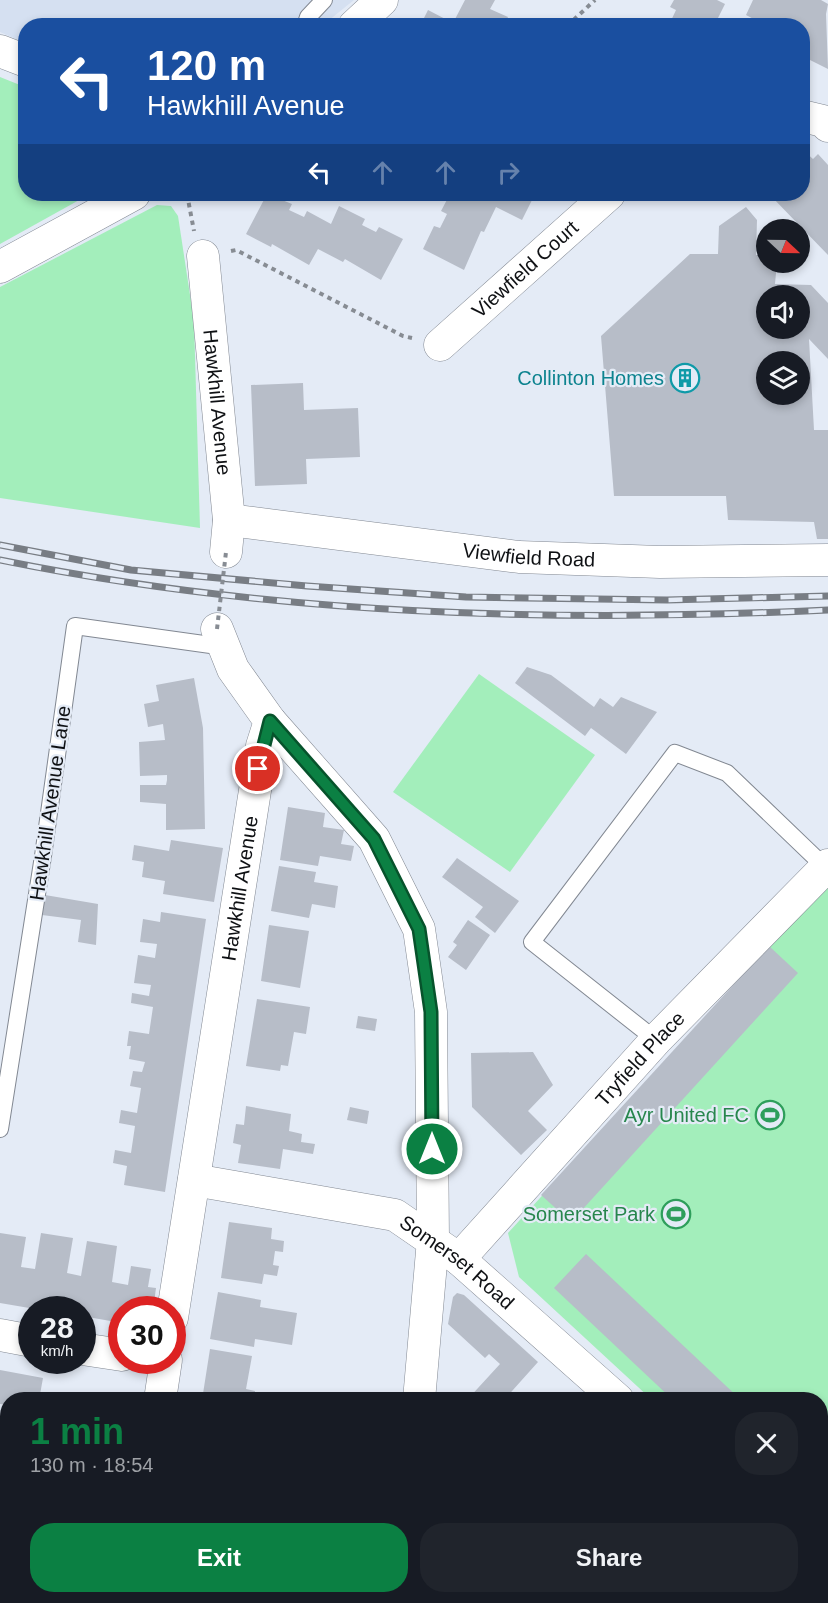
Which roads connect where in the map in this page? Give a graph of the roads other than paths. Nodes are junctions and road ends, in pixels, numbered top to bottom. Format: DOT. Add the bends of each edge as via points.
graph roads {
  1 [pos="324,0"];
  2 [pos="381,0"];
  3 [pos="308,18"];
  4 [pos="362,18"];
  5 [pos="0,51"];
  6 [pos="18,58"];
  7 [pos="810,118"];
  8 [pos="828,126"];
  9 [pos="121,201"];
  10 [pos="601,201"];
  11 [pos="203,256"];
  12 [pos="0,267"];
  13 [pos="440,345"];
  14 [pos="229,520"];
  15 [pos="226,552"];
  16 [pos="828,560"];
  17 [pos="221,638"];
  18 [pos="270,721"];
  19 [pos="827,867"];
  20 [pos="656,1040"];
  21 [pos="0,1129"];
  22 [pos="194,1180"];
  23 [pos="433,1240"];
  24 [pos="459,1259"];
  25 [pos="176,1296"];
  26 [pos="0,1335"];
  27 [pos="18,1338"];
  28 [pos="161,1374"];
  29 [pos="160,1392"];
  30 [pos="420,1392"];
  31 [pos="609,1392"];
  1 -- 3 [label="lane"];
  2 -- 4 [label="street"];
  5 -- 6 [label="street"];
  7 -- 8 [label="street"];
  9 -- 12 [label="street"];
  10 -- 13 [label="street, Viewfield Court"];
  11 -- 14 [label="street, Hawkhill Avenue"];
  14 -- 15 [label="street, Hawkhill Avenue"];
  14 -- 16 [label="street, Viewfield Road" via="519,557 660,562"];
  17 -- 18 [label="street" via="233,669"];
  17 -- 21 [label="lane, Hawkhill Avenue Lane" via="75,626"];
  18 -- 22 [label="street, Hawkhill Avenue" via="262,746"];
  18 -- 23 [label="street" via="374,839 419,929 431,1012"];
  19 -- 20 [label="street, Tryfield Place"];
  19 -- 20 [label="lane" via="727,773 675,753 532,942"];
  20 -- 24 [label="street, Tryfield Place"];
  22 -- 23 [label="street, Somerset Road" via="395,1215"];
  22 -- 25 [label="street, Hawkhill Avenue"];
  23 -- 24 [label="street, Somerset Road"];
  23 -- 30 [label="street"];
  24 -- 31 [label="street, Somerset Road"];
  26 -- 27 [label="street"];
  28 -- 29 [label="street"];
}
